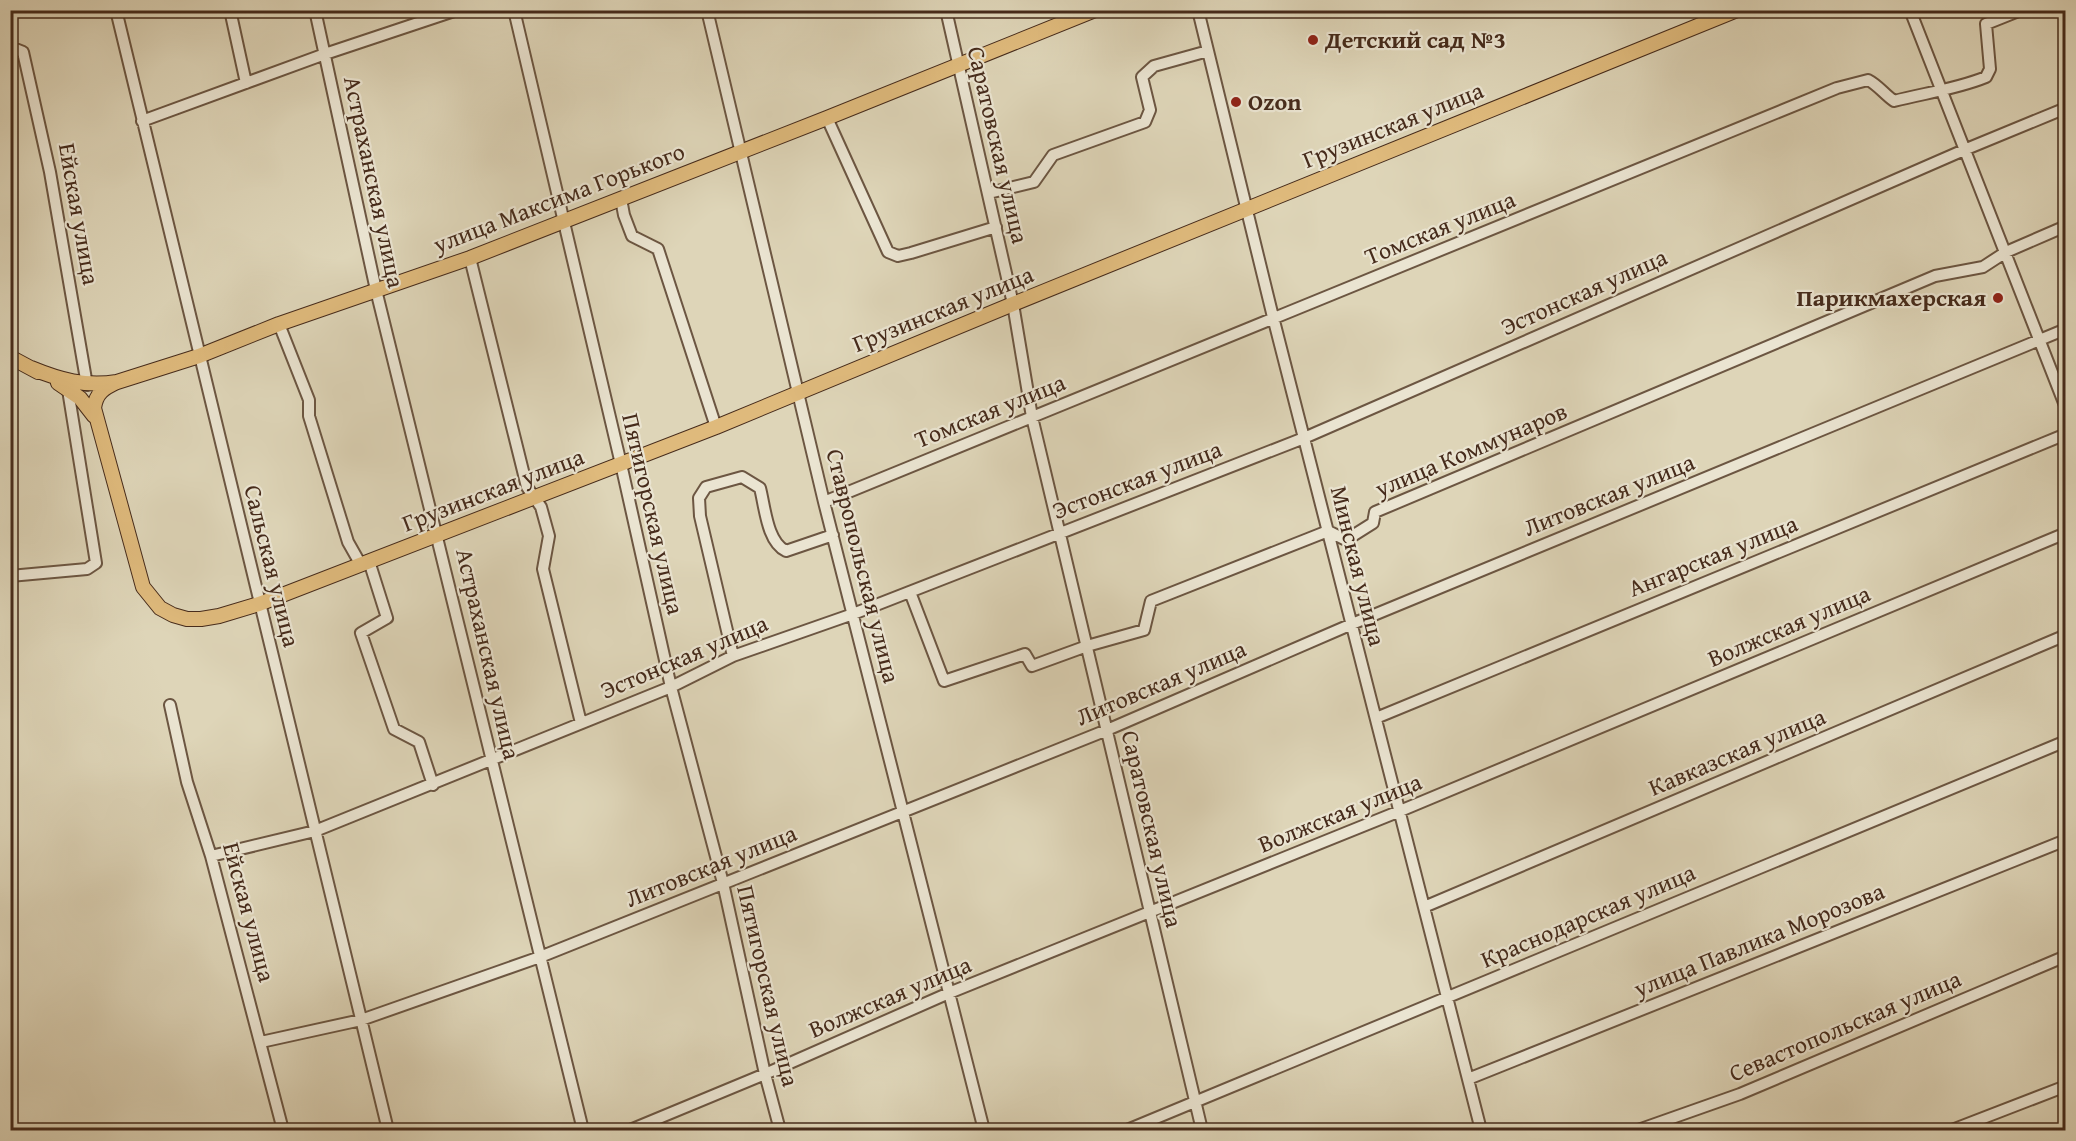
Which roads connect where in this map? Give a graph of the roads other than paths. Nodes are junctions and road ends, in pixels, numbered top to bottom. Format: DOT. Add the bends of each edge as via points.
graph roads {
  1 [pos="116,10"];
  2 [pos="230,10"];
  3 [pos="315,10"];
  4 [pos="457,10"];
  5 [pos="514,10"];
  6 [pos="707,10"];
  7 [pos="945,10"];
  8 [pos="1095,10"];
  9 [pos="1198,10"];
  10 [pos="1737,10"];
  11 [pos="1910,10"];
  12 [pos="2021,10"];
  13 [pos="16,48"];
  14 [pos="1208,51"];
  15 [pos="325,54"];
  16 [pos="958,66"];
  17 [pos="246,83"];
  18 [pos="1941,89"];
  19 [pos="2066,108"];
  20 [pos="827,118"];
  21 [pos="142,121"];
  22 [pos="1965,150"];
  23 [pos="741,152"];
  24 [pos="988,193"];
  25 [pos="621,199"];
  26 [pos="1247,209"];
  27 [pos="564,221"];
  28 [pos="2066,226"];
  29 [pos="996,227"];
  30 [pos="2006,252"];
  31 [pos="470,258"];
  32 [pos="376,290"];
  33 [pos="1013,304"];
  34 [pos="1273,317"];
  35 [pos="279,324"];
  36 [pos="2066,329"];
  37 [pos="2039,340"];
  38 [pos="199,356"];
  39 [pos="10,357"];
  40 [pos="30,368"];
  41 [pos="117,382"];
  42 [pos="87,385"];
  43 [pos="68,390"];
  44 [pos="799,392"];
  45 [pos="2066,408"];
  46 [pos="1032,417"];
  47 [pos="96,421"];
  48 [pos="716,427"];
  49 [pos="2066,434"];
  50 [pos="1304,438"];
  51 [pos="621,464"];
  52 [pos="535,498"];
  53 [pos="824,501"];
  54 [pos="1328,531"];
  55 [pos="1060,532"];
  56 [pos="2066,533"];
  57 [pos="833,535"];
  58 [pos="438,536"];
  59 [pos="365,563"];
  60 [pos="10,576"];
  61 [pos="910,591"];
  62 [pos="259,604"];
  63 [pos="853,614"];
  64 [pos="1352,624"];
  65 [pos="2066,635"];
  66 [pos="1087,646"];
  67 [pos="733,656"];
  68 [pos="670,687"];
  69 [pos="170,705"];
  70 [pos="1376,718"];
  71 [pos="581,723"];
  72 [pos="1107,730"];
  73 [pos="2066,741"];
  74 [pos="491,759"];
  75 [pos="433,784"];
  76 [pos="903,812"];
  77 [pos="1400,812"];
  78 [pos="315,831"];
  79 [pos="2066,840"];
  80 [pos="211,856"];
  81 [pos="723,883"];
  82 [pos="1424,907"];
  83 [pos="1151,912"];
  84 [pos="2066,956"];
  85 [pos="540,957"];
  86 [pos="949,993"];
  87 [pos="1447,998"];
  88 [pos="361,1020"];
  89 [pos="261,1042"];
  90 [pos="765,1074"];
  91 [pos="1468,1079"];
  92 [pos="2066,1086"];
  93 [pos="1196,1102"];
  94 [pos="1966,1128"];
  95 [pos="283,1131"];
  96 [pos="388,1131"];
  97 [pos="583,1131"];
  98 [pos="630,1131"];
  99 [pos="780,1131"];
  100 [pos="984,1131"];
  101 [pos="1127,1131"];
  102 [pos="1202,1131"];
  103 [pos="1481,1131"];
  104 [pos="1638,1131"];
  105 [pos="1952,1131"];
  1 -- 21 [label="street, Сальская улица"];
  2 -- 17 [label="street"];
  3 -- 15 [label="street, Астраханская улица"];
  4 -- 15 [label="street"];
  5 -- 27 [label="street, Пятигорская улица"];
  6 -- 23 [label="street, Ставропольская улица"];
  7 -- 16 [label="street, Саратовская улица"];
  8 -- 16 [label="main road, улица Максима Горького"];
  9 -- 14 [label="street, Минская улица"];
  10 -- 26 [label="main road, Грузинская улица"];
  11 -- 18 [label="street"];
  12 -- 18 [label="street, Томская улица" via="1986,24 1990,69 1986,77 1964,86"];
  13 -- 42 [label="street, Ейская улица" via="50,172"];
  14 -- 24 [label="street" via="1154,66 1142,77 1150,110 1145,122 1053,156 1034,182"];
  14 -- 26 [label="street, Минская улица"];
  15 -- 17 [label="street"];
  15 -- 32 [label="street, Астраханская улица"];
  16 -- 20 [label="main road, улица Максима Горького"];
  16 -- 24 [label="street, Саратовская улица"];
  17 -- 21 [label="street"];
  18 -- 22 [label="street"];
  18 -- 34 [label="street, Томская улица" via="1894,101 1877,84 1868,80 1854,82"];
  19 -- 22 [label="street, Эстонская улица"];
  20 -- 23 [label="main road, улица Максима Горького"];
  20 -- 29 [label="street" via="888,252 898,256 911,254"];
  21 -- 38 [label="street, Сальская улица"];
  22 -- 30 [label="street"];
  22 -- 50 [label="street, Эстонская улица"];
  23 -- 25 [label="main road, улица Максима Горького"];
  23 -- 44 [label="street, Ставропольская улица"];
  24 -- 29 [label="street, Саратовская улица"];
  25 -- 27 [label="main road, улица Максима Горького"];
  25 -- 48 [label="street" via="632,236 658,249"];
  26 -- 33 [label="main road, Грузинская улица"];
  26 -- 34 [label="street, Минская улица"];
  27 -- 31 [label="main road, улица Максима Горького"];
  27 -- 51 [label="street, Пятигорская улица"];
  28 -- 30 [label="street, улица Коммунаров"];
  29 -- 33 [label="street, Саратовская улица"];
  30 -- 37 [label="street"];
  30 -- 54 [label="street, улица Коммунаров" via="1983,267 1935,276 1376,512 1373,523 1346,540"];
  31 -- 32 [label="main road, улица Максима Горького"];
  31 -- 52 [label="street" via="527,487"];
  32 -- 35 [label="main road, улица Максима Горького"];
  32 -- 58 [label="street, Астраханская улица"];
  33 -- 44 [label="main road, Грузинская улица"];
  33 -- 46 [label="street, Саратовская улица"];
  34 -- 46 [label="street, Томская улица"];
  34 -- 50 [label="street, Минская улица"];
  35 -- 38 [label="main road, улица Максима Горького"];
  35 -- 59 [label="street" via="309,400 309,416 348,542"];
  36 -- 37 [label="street, Литовская улица"];
  37 -- 45 [label="street"];
  37 -- 64 [label="street, Литовская улица"];
  38 -- 41 [label="main road, улица Максима Горького"];
  38 -- 62 [label="street, Сальская улица"];
  39 -- 40 [label="main road"];
  40 -- 42 [label="main road, улица Максима Горького"];
  40 -- 43 [label="main road"];
  41 -- 42 [label="main road, улица Максима Горького"];
  41 -- 47 [label="main road" via="95,399"];
  43 -- 47 [label="main road" via="80,398"];
  43 -- 60 [label="street" via="96,562 87,569"];
  44 -- 48 [label="main road, Грузинская улица"];
  44 -- 53 [label="street, Ставропольская улица"];
  46 -- 53 [label="street, Томская улица"];
  46 -- 55 [label="street, Саратовская улица"];
  47 -- 62 [label="main road, Грузинская улица" via="143,587 160,608 173,615 201,619"];
  48 -- 51 [label="main road, Грузинская улица"];
  49 -- 70 [label="street, Ангарская улица"];
  50 -- 54 [label="street, Минская улица"];
  50 -- 55 [label="street, Эстонская улица"];
  51 -- 52 [label="main road, Грузинская улица"];
  51 -- 68 [label="street, Пятигорская улица"];
  52 -- 58 [label="main road, Грузинская улица"];
  52 -- 71 [label="street" via="549,536 543,569"];
  53 -- 57 [label="street, Ставропольская улица"];
  54 -- 64 [label="street, Минская улица"];
  54 -- 66 [label="street, улица Коммунаров" via="1151,601 1144,630"];
  55 -- 61 [label="street, Эстонская улица"];
  55 -- 66 [label="street, Саратовская улица"];
  56 -- 77 [label="street, Волжская улица"];
  57 -- 63 [label="street, Ставропольская улица"];
  57 -- 67 [label="street" via="786,551 772,537 760,488 742,477 706,488 699,498 700,516"];
  58 -- 59 [label="main road, Грузинская улица"];
  58 -- 74 [label="street, Астраханская улица"];
  59 -- 62 [label="main road, Грузинская улица"];
  59 -- 75 [label="street" via="387,618 361,633 394,729 419,742"];
  61 -- 63 [label="street, Эстонская улица"];
  61 -- 66 [label="street, улица Коммунаров" via="944,681 1025,654 1032,666"];
  62 -- 78 [label="street, Сальская улица"];
  63 -- 67 [label="street, Эстонская улица"];
  63 -- 76 [label="street, Ставропольская улица"];
  64 -- 70 [label="street, Минская улица"];
  64 -- 72 [label="street, Литовская улица"];
  65 -- 82 [label="street, Кавказская улица"];
  66 -- 72 [label="street, Саратовская улица"];
  67 -- 68 [label="street, Эстонская улица"];
  68 -- 71 [label="street, Эстонская улица"];
  68 -- 81 [label="street, Пятигорская улица"];
  69 -- 80 [label="street, Ейская улица" via="187,782"];
  70 -- 77 [label="street, Минская улица"];
  71 -- 74 [label="street, Эстонская улица"];
  72 -- 76 [label="street, Литовская улица"];
  72 -- 83 [label="street, Саратовская улица"];
  73 -- 87 [label="street, Краснодарская улица"];
  74 -- 75 [label="street, Эстонская улица"];
  74 -- 85 [label="street, Астраханская улица"];
  75 -- 78 [label="street, Эстонская улица"];
  76 -- 81 [label="street, Литовская улица"];
  76 -- 86 [label="street, Ставропольская улица"];
  77 -- 82 [label="street, Минская улица"];
  77 -- 83 [label="street, Волжская улица"];
  78 -- 80 [label="street, Эстонская улица"];
  78 -- 88 [label="street, Сальская улица"];
  79 -- 91 [label="street, улица Павлика Морозова"];
  80 -- 89 [label="street, Ейская улица"];
  81 -- 85 [label="street, Литовская улица"];
  81 -- 90 [label="street, Пятигорская улица"];
  82 -- 87 [label="street, Минская улица"];
  83 -- 86 [label="street, Волжская улица"];
  83 -- 93 [label="street, Саратовская улица"];
  84 -- 104 [label="street, Севастопольская улица" via="1740,1094"];
  85 -- 88 [label="street, Литовская улица"];
  85 -- 97 [label="street, Астраханская улица"];
  86 -- 90 [label="street, Волжская улица"];
  86 -- 100 [label="street, Ставропольская улица"];
  87 -- 91 [label="street, Минская улица"];
  87 -- 93 [label="street, Краснодарская улица"];
  88 -- 89 [label="street, Литовская улица"];
  88 -- 96 [label="street, Сальская улица"];
  89 -- 95 [label="street, Ейская улица"];
  90 -- 98 [label="street, Волжская улица"];
  90 -- 99 [label="street, Пятигорская улица"];
  91 -- 103 [label="street, Минская улица"];
  92 -- 94 [label="street"];
  93 -- 101 [label="street, Краснодарская улица"];
  93 -- 102 [label="street, Саратовская улица"];
  94 -- 105 [label="street"];
}
